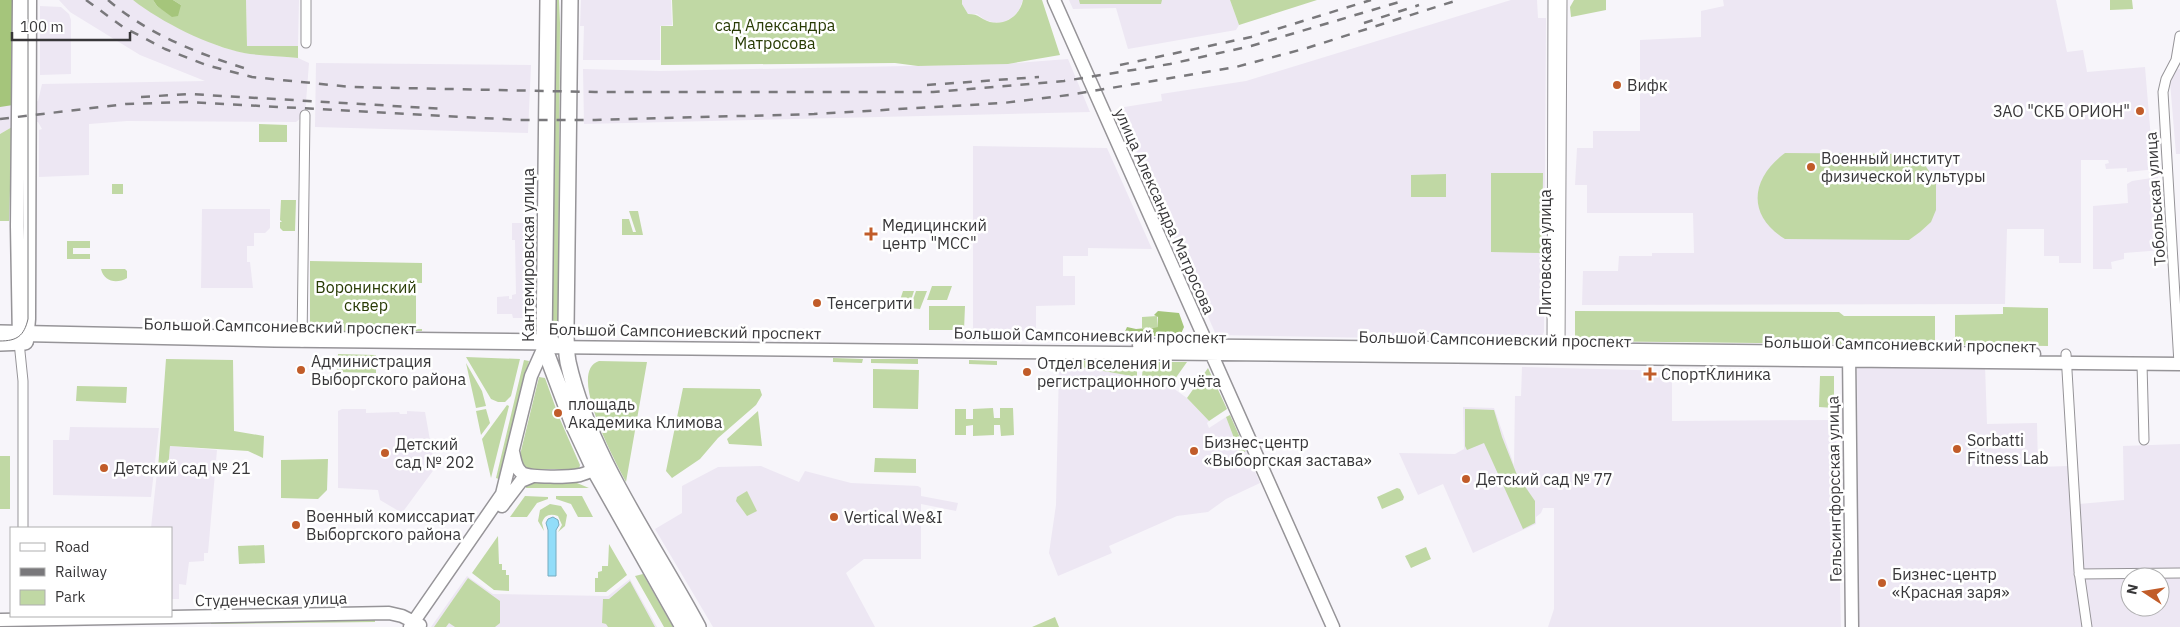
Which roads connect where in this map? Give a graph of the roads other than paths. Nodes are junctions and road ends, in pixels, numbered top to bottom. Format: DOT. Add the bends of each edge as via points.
graph roads {
  1 [pos="19,0"];
  2 [pos="30,0"];
  3 [pos="306,0"];
  4 [pos="548,0"];
  5 [pos="570,0"];
  6 [pos="1054,0"];
  7 [pos="1553,0"];
  8 [pos="1562,0"];
  9 [pos="2180,36"];
  10 [pos="306,43"];
  11 [pos="305,115"];
  12 [pos="0,333"];
  13 [pos="23,337"];
  14 [pos="302,342"];
  15 [pos="0,343"];
  16 [pos="544,344"];
  17 [pos="567,345"];
  18 [pos="1209,350"];
  19 [pos="1556,352"];
  20 [pos="1849,356"];
  21 [pos="2180,356"];
  22 [pos="2067,359"];
  23 [pos="2142,364"];
  24 [pos="2180,364"];
  25 [pos="2144,440"];
  26 [pos="513,450"];
  27 [pos="599,463"];
  28 [pos="533,476"];
  29 [pos="23,527"];
  30 [pos="2180,573"];
  31 [pos="2079,574"];
  32 [pos="172,616"];
  33 [pos="95,617"];
  34 [pos="22,618"];
  35 [pos="0,620"];
  36 [pos="416,625"];
  37 [pos="683,627"];
  38 [pos="698,627"];
  39 [pos="1333,627"];
  40 [pos="1852,627"];
  41 [pos="2086,627"];
  1 -- 13 [label="main road"];
  2 -- 13 [label="main road"];
  3 -- 10 [label="street"];
  4 -- 16 [label="main road, Кантемировская улица"];
  5 -- 17 [label="main road, Кантемировская улица"];
  6 -- 18 [label="main road, улица Александра Матросова"];
  7 -- 19 [label="street, Литовская улица"];
  8 -- 19 [label="street, Литовская улица"];
  9 -- 21 [label="street, Тобольская улица" via="2176,60 2163,92"];
  11 -- 14 [label="street"];
  12 -- 13 [label="main road, Большой Сампсониевский проспект"];
  13 -- 14 [label="main road, Большой Сампсониевский проспект"];
  13 -- 15 [label="main road, Большой Сампсониевский проспект"];
  13 -- 29 [label="street"];
  14 -- 16 [label="main road, Большой Сампсониевский проспект"];
  16 -- 17 [label="main road, Большой Сампсониевский проспект"];
  16 -- 26 [label="main road" via="532,376"];
  16 -- 27 [label="main road, Кантемировская улица" via="572,424"];
  17 -- 18 [label="main road, Большой Сампсониевский проспект"];
  17 -- 27 [label="main road, Кантемировская улица" via="573,379"];
  18 -- 19 [label="main road, Большой Сампсониевский проспект"];
  18 -- 39 [label="main road, улица Александра Матросова"];
  19 -- 20 [label="main road, Большой Сампсониевский проспект"];
  20 -- 22 [label="main road, Большой Сампсониевский проспект"];
  20 -- 40 [label="main road, Гельсингфорсская улица"];
  21 -- 22 [label="main road, Большой Сампсониевский проспект"];
  21 -- 24 [label="street, Тобольская улица"];
  22 -- 23 [label="main road, Большой Сампсониевский проспект"];
  22 -- 31 [label="street"];
  23 -- 24 [label="main road, Большой Сампсониевский проспект"];
  23 -- 25 [label="street"];
  26 -- 28 [label="main road" via="519,470"];
  26 -- 36 [label="main road" via="502,494"];
  27 -- 28 [label="main road" via="577,476"];
  27 -- 37 [label="main road, Кантемировская улица"];
  27 -- 38 [label="main road, Кантемировская улица"];
  28 -- 36 [label="main road" via="518,484"];
  30 -- 31 [label="street"];
  31 -- 41 [label="street"];
  32 -- 36 [label="main road, Студенческая улица" via="389,613 402,616"];
  33 -- 34 [label="main road, Студенческая улица"];
  34 -- 35 [label="main road, Студенческая улица"];
}
